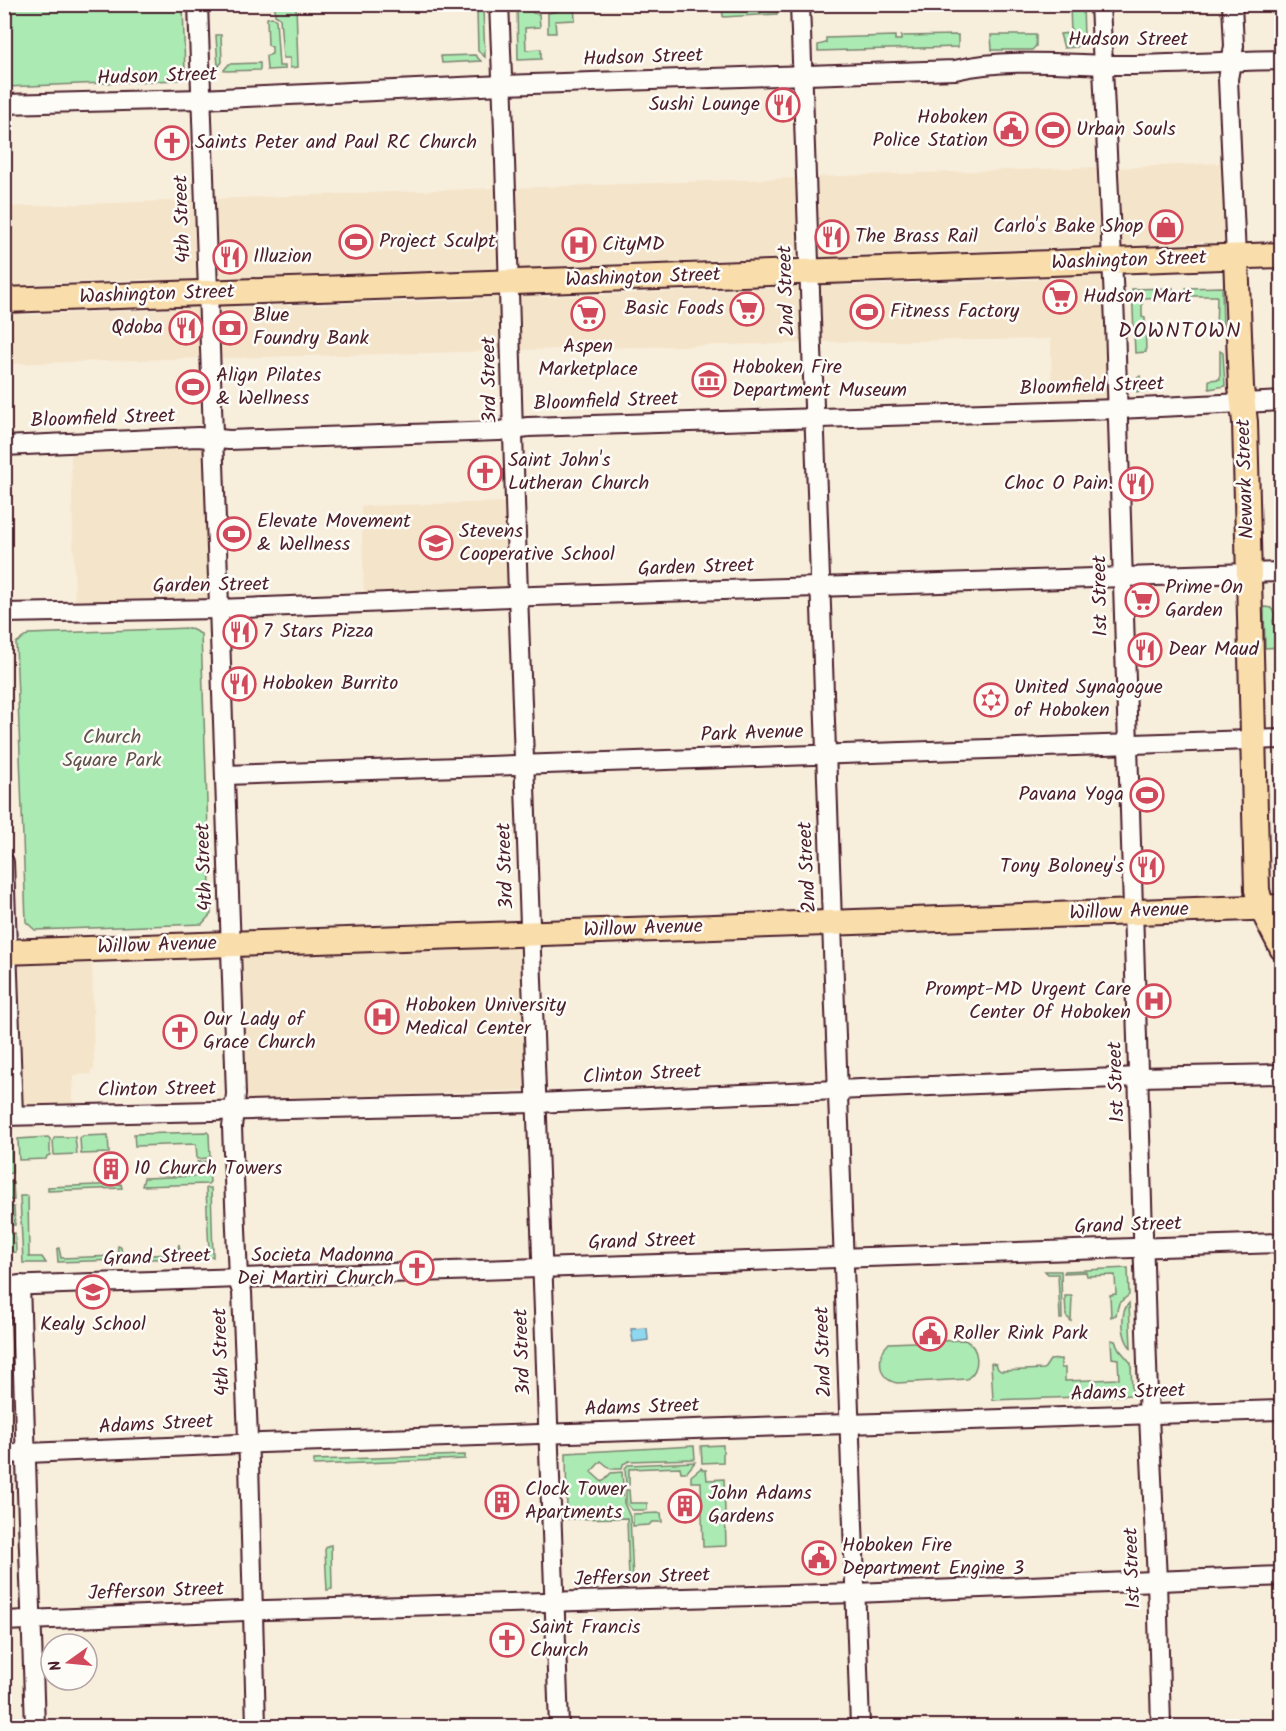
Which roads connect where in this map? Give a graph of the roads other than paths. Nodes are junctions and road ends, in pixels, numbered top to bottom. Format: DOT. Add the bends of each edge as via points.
graph roads {
  1 [pos="198,4"];
  2 [pos="499,4"];
  3 [pos="800,4"];
  4 [pos="1100,4"];
  5 [pos="1232,4"];
  6 [pos="1281,60"];
  7 [pos="1230,62"];
  8 [pos="1102,64"];
  9 [pos="802,75"];
  10 [pos="503,85"];
  11 [pos="201,99"];
  12 [pos="4,104"];
  13 [pos="1281,255"];
  14 [pos="1236,257"];
  15 [pos="1113,261"];
  16 [pos="809,272"];
  17 [pos="510,282"];
  18 [pos="207,294"];
  19 [pos="4,300"];
  20 [pos="1281,401"];
  21 [pos="1242,403"];
  22 [pos="1118,409"];
  23 [pos="814,418"];
  24 [pos="513,429"];
  25 [pos="213,439"];
  26 [pos="4,446"];
  27 [pos="1281,572"];
  28 [pos="1249,573"];
  29 [pos="1123,577"];
  30 [pos="819,587"];
  31 [pos="518,596"];
  32 [pos="218,609"];
  33 [pos="4,613"];
  34 [pos="1281,739"];
  35 [pos="1252,741"];
  36 [pos="1128,745"];
  37 [pos="825,754"];
  38 [pos="525,764"];
  39 [pos="225,775"];
  40 [pos="4,862"];
  41 [pos="1272,908"];
  42 [pos="1134,912"];
  43 [pos="833,922"];
  44 [pos="531,933"];
  45 [pos="230,943"];
  46 [pos="1281,948"];
  47 [pos="6,952"];
  48 [pos="1281,1074"];
  49 [pos="1139,1077"];
  50 [pos="837,1090"];
  51 [pos="535,1103"];
  52 [pos="234,1111"];
  53 [pos="9,1116"];
  54 [pos="1281,1243"];
  55 [pos="1144,1248"];
  56 [pos="843,1257"];
  57 [pos="542,1268"];
  58 [pos="238,1279"];
  59 [pos="12,1285"];
  60 [pos="1281,1410"];
  61 [pos="1149,1414"];
  62 [pos="850,1425"];
  63 [pos="548,1434"];
  64 [pos="249,1443"];
  65 [pos="4,1454"];
  66 [pos="26,1454"];
  67 [pos="1281,1576"];
  68 [pos="1157,1580"];
  69 [pos="855,1593"];
  70 [pos="555,1603"];
  71 [pos="253,1611"];
  72 [pos="31,1620"];
  73 [pos="4,1621"];
  74 [pos="35,1726"];
  75 [pos="256,1726"];
  76 [pos="559,1726"];
  77 [pos="860,1726"];
  78 [pos="1161,1726"];
  1 -- 11 [label="street, 4th Street"];
  2 -- 10 [label="street, 3rd Street"];
  3 -- 9 [label="street, 2nd Street"];
  4 -- 8 [label="street, 1st Street"];
  5 -- 7 [label="street, Newark Street" via="1234,46"];
  6 -- 7 [label="street, Hudson Street"];
  7 -- 8 [label="street, Hudson Street"];
  7 -- 14 [label="street, Newark Street"];
  8 -- 9 [label="street, Hudson Street" via="973,65 955,70"];
  8 -- 15 [label="street, 1st Street"];
  9 -- 10 [label="street, Hudson Street"];
  9 -- 16 [label="street, 2nd Street"];
  10 -- 11 [label="street, Hudson Street"];
  10 -- 17 [label="street, 3rd Street"];
  11 -- 12 [label="street, Hudson Street"];
  11 -- 18 [label="street, 4th Street"];
  13 -- 14 [label="main road, Washington Street"];
  14 -- 15 [label="main road, Washington Street"];
  14 -- 21 [label="main road, Newark Street"];
  15 -- 16 [label="main road, Washington Street"];
  15 -- 22 [label="street, 1st Street"];
  16 -- 17 [label="main road, Washington Street"];
  16 -- 23 [label="street, 2nd Street"];
  17 -- 18 [label="main road, Washington Street"];
  17 -- 24 [label="street, 3rd Street"];
  18 -- 19 [label="main road, Washington Street"];
  18 -- 25 [label="street, 4th Street"];
  20 -- 21 [label="street, Bloomfield Street"];
  21 -- 22 [label="street, Bloomfield Street"];
  21 -- 28 [label="main road, Newark Street"];
  22 -- 23 [label="street, Bloomfield Street"];
  22 -- 29 [label="street, 1st Street"];
  23 -- 24 [label="street, Bloomfield Street"];
  23 -- 30 [label="street, 2nd Street"];
  24 -- 25 [label="street, Bloomfield Street"];
  24 -- 31 [label="street, 3rd Street"];
  25 -- 26 [label="street, Bloomfield Street"];
  25 -- 32 [label="street, 4th Street"];
  27 -- 28 [label="street, Garden Street"];
  28 -- 29 [label="street, Garden Street"];
  28 -- 35 [label="main road, Newark Street"];
  29 -- 30 [label="street, Garden Street"];
  29 -- 36 [label="street, 1st Street"];
  30 -- 31 [label="street, Garden Street"];
  30 -- 37 [label="street, 2nd Street"];
  31 -- 32 [label="street, Garden Street"];
  31 -- 38 [label="street, 3rd Street"];
  32 -- 33 [label="street, Garden Street"];
  32 -- 39 [label="street, 4th Street"];
  34 -- 35 [label="street, Park Avenue"];
  35 -- 36 [label="street, Park Avenue"];
  35 -- 41 [label="main road, Newark Street" via="1257,890"];
  36 -- 37 [label="street, Park Avenue"];
  36 -- 42 [label="street, 1st Street"];
  37 -- 38 [label="street, Park Avenue"];
  37 -- 43 [label="street, 2nd Street"];
  38 -- 39 [label="street, Park Avenue"];
  38 -- 44 [label="street, 3rd Street"];
  39 -- 45 [label="street, 4th Street"];
  40 -- 47 [label="street"];
  41 -- 42 [label="main road, Willow Avenue"];
  41 -- 46 [label="main road, Newark Street"];
  42 -- 43 [label="main road, Willow Avenue"];
  42 -- 49 [label="street, 1st Street"];
  43 -- 44 [label="main road, Willow Avenue"];
  43 -- 50 [label="street, 2nd Street"];
  44 -- 45 [label="main road, Willow Avenue"];
  44 -- 51 [label="street, 3rd Street"];
  45 -- 47 [label="main road, Willow Avenue"];
  45 -- 52 [label="street, 4th Street"];
  47 -- 53 [label="street"];
  48 -- 49 [label="street, Clinton Street"];
  49 -- 50 [label="street, Clinton Street"];
  49 -- 55 [label="street, 1st Street"];
  50 -- 51 [label="street, Clinton Street"];
  50 -- 56 [label="street, 2nd Street"];
  51 -- 52 [label="street, Clinton Street"];
  51 -- 57 [label="street, 3rd Street"];
  52 -- 53 [label="street, Clinton Street"];
  52 -- 58 [label="street, 4th Street"];
  54 -- 55 [label="street, Grand Street"];
  55 -- 56 [label="street, Grand Street"];
  55 -- 61 [label="street, 1st Street"];
  56 -- 57 [label="street, Grand Street"];
  56 -- 62 [label="street, 2nd Street"];
  57 -- 58 [label="street, Grand Street"];
  57 -- 63 [label="street, 3rd Street"];
  58 -- 59 [label="street, Grand Street"];
  58 -- 64 [label="street, 4th Street" via="242,1292"];
  59 -- 66 [label="street"];
  60 -- 61 [label="street, Adams Street"];
  61 -- 62 [label="street, Adams Street"];
  61 -- 68 [label="street, 1st Street"];
  62 -- 63 [label="street, Adams Street"];
  62 -- 69 [label="street, 2nd Street"];
  63 -- 64 [label="street, Adams Street"];
  63 -- 70 [label="street, 3rd Street"];
  64 -- 66 [label="street, Adams Street"];
  64 -- 71 [label="street, 4th Street"];
  65 -- 66 [label="street, Adams Street"];
  66 -- 72 [label="street"];
  67 -- 68 [label="street, Jefferson Street"];
  68 -- 69 [label="street, Jefferson Street"];
  68 -- 78 [label="street, 1st Street"];
  69 -- 70 [label="street, Jefferson Street"];
  69 -- 77 [label="street, 2nd Street"];
  70 -- 71 [label="street, Jefferson Street"];
  70 -- 76 [label="street, 3rd Street"];
  71 -- 72 [label="street, Jefferson Street"];
  71 -- 75 [label="street, 4th Street"];
  72 -- 73 [label="street, Jefferson Street"];
  72 -- 74 [label="street"];
}
